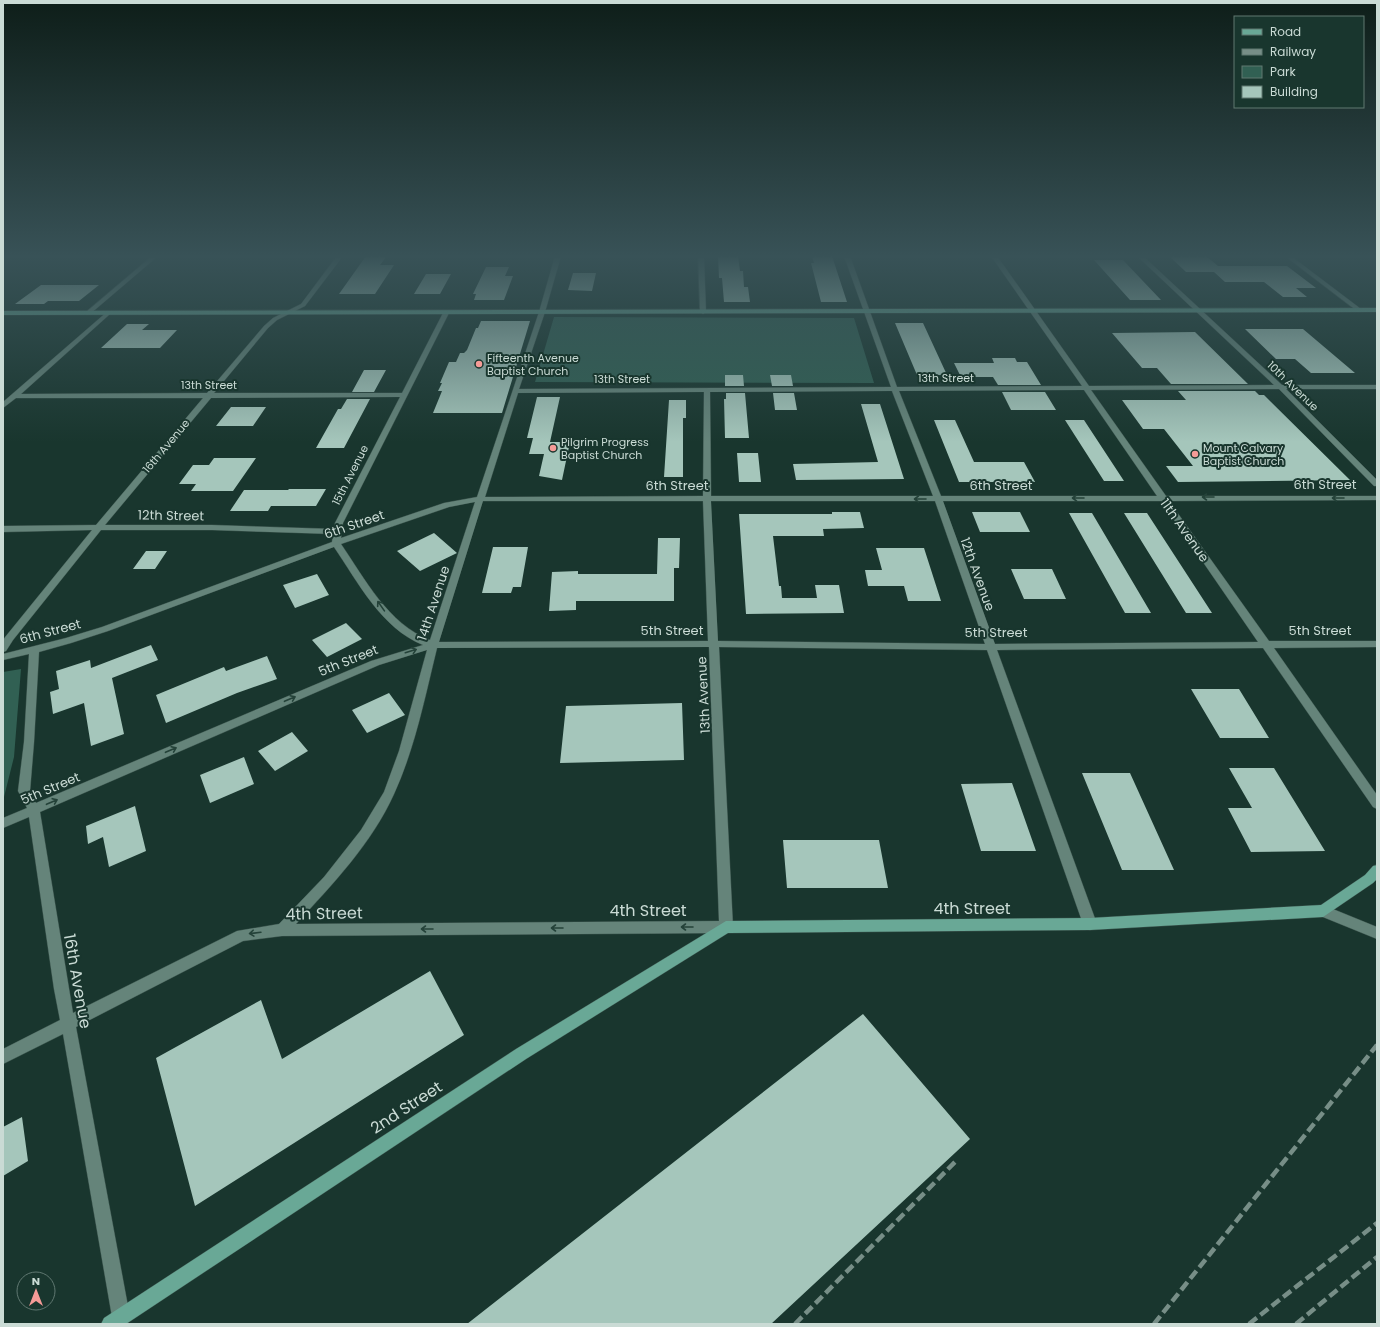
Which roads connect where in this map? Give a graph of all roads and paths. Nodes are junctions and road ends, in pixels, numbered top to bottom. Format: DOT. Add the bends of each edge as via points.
graph roads {
  1 [pos="102,318"];
  2 [pos="278,318"];
  3 [pos="443,318"];
  4 [pos="540,318"];
  5 [pos="869,318"];
  6 [pos="1037,318"];
  7 [pos="1205,318"];
  8 [pos="1377,387"];
  9 [pos="1281,388"];
  10 [pos="1085,389"];
  11 [pos="707,390"];
  12 [pos="895,390"];
  13 [pos="515,391"];
  14 [pos="403,395"];
  15 [pos="15,396"];
  16 [pos="208,396"];
  17 [pos="3,406"];
  18 [pos="1377,484"];
  19 [pos="1161,497"];
  20 [pos="707,498"];
  21 [pos="1377,498"];
  22 [pos="480,499"];
  23 [pos="938,499"];
  24 [pos="98,528"];
  25 [pos="3,529"];
  26 [pos="338,532"];
  27 [pos="336,543"];
  28 [pos="713,644"];
  29 [pos="1265,644"];
  30 [pos="1377,644"];
  31 [pos="433,645"];
  32 [pos="991,647"];
  33 [pos="3,649"];
  34 [pos="34,650"];
  35 [pos="3,657"];
  36 [pos="1377,804"];
  37 [pos="34,810"];
  38 [pos="3,823"];
  39 [pos="1377,870"];
  40 [pos="1323,911"];
  41 [pos="1090,924"];
  42 [pos="726,927"];
  43 [pos="282,930"];
  44 [pos="1377,932"];
  45 [pos="68,1023"];
  46 [pos="3,1057"];
  47 [pos="116,1320"];
  1 -- 15 [label="street"];
  2 -- 16 [label="street, 16th Avenue" via="266,327"];
  3 -- 14 [label="street, 15th Avenue"];
  4 -- 13 [label="street, 14th Avenue"];
  5 -- 12 [label="street, 12th Avenue"];
  6 -- 10 [label="street, 11th Avenue"];
  7 -- 9 [label="street, 10th Avenue"];
  8 -- 9 [label="street, 13th Street"];
  9 -- 10 [label="street, 13th Street"];
  9 -- 18 [label="street, 10th Avenue"];
  10 -- 12 [label="street, 13th Street"];
  10 -- 19 [label="street, 11th Avenue"];
  11 -- 12 [label="street, 13th Street"];
  11 -- 13 [label="street, 13th Street"];
  11 -- 20 [label="street, 13th Avenue"];
  12 -- 23 [label="street, 12th Avenue"];
  13 -- 22 [label="street, 14th Avenue"];
  14 -- 16 [label="street, 13th Street"];
  14 -- 26 [label="street, 15th Avenue" via="339,523"];
  15 -- 16 [label="street, 13th Street"];
  15 -- 17 [label="street"];
  16 -- 24 [label="street, 16th Avenue"];
  21 -- 19 [label="street, 6th Street, one-way"];
  19 -- 23 [label="street, 6th Street, one-way"];
  19 -- 29 [label="street, 11th Avenue"];
  20 -- 22 [label="street, 6th Street"];
  23 -- 20 [label="street, 6th Street, one-way"];
  20 -- 28 [label="street, 13th Avenue"];
  22 -- 27 [label="street, 6th Street" via="448,505"];
  22 -- 31 [label="street, 14th Avenue"];
  23 -- 32 [label="street, 12th Avenue"];
  24 -- 25 [label="street, 12th Street"];
  24 -- 26 [label="street, 12th Street" via="290,529"];
  24 -- 33 [label="street, 16th Avenue" via="9,638"];
  26 -- 27 [label="street, 15th Avenue"];
  31 -- 27 [label="street, one-way" via="410,635 397,625"];
  27 -- 34 [label="street, 6th Street" via="119,624"];
  28 -- 31 [label="street, 5th Street"];
  28 -- 32 [label="street, 5th Street"];
  28 -- 42 [label="street, 13th Avenue"];
  29 -- 30 [label="street, 5th Street"];
  29 -- 32 [label="street, 5th Street"];
  29 -- 36 [label="street, 11th Avenue"];
  37 -- 31 [label="street, 5th Street, one-way" via="375,663"];
  31 -- 43 [label="street, 14th Avenue" via="405,751 389,793 365,834 328,881"];
  32 -- 41 [label="street, 12th Avenue"];
  34 -- 35 [label="street, 6th Street"];
  34 -- 37 [label="street, 16th Avenue" via="30,742 24,791"];
  37 -- 38 [label="street, 5th Street"];
  37 -- 45 [label="street, 16th Avenue"];
  39 -- 40 [label="main road" via="1369,879"];
  40 -- 41 [label="main road, 4th Street"];
  40 -- 44 [label="street"];
  41 -- 42 [label="main road, 4th Street"];
  42 -- 43 [label="street, 4th Street, one-way"];
  42 -- 47 [label="main road, 2nd Street" via="514,1058"];
  43 -- 45 [label="street, 4th Street, one-way" via="242,935"];
  45 -- 46 [label="street, 4th Street"];
  45 -- 47 [label="street, 16th Avenue"];
}
